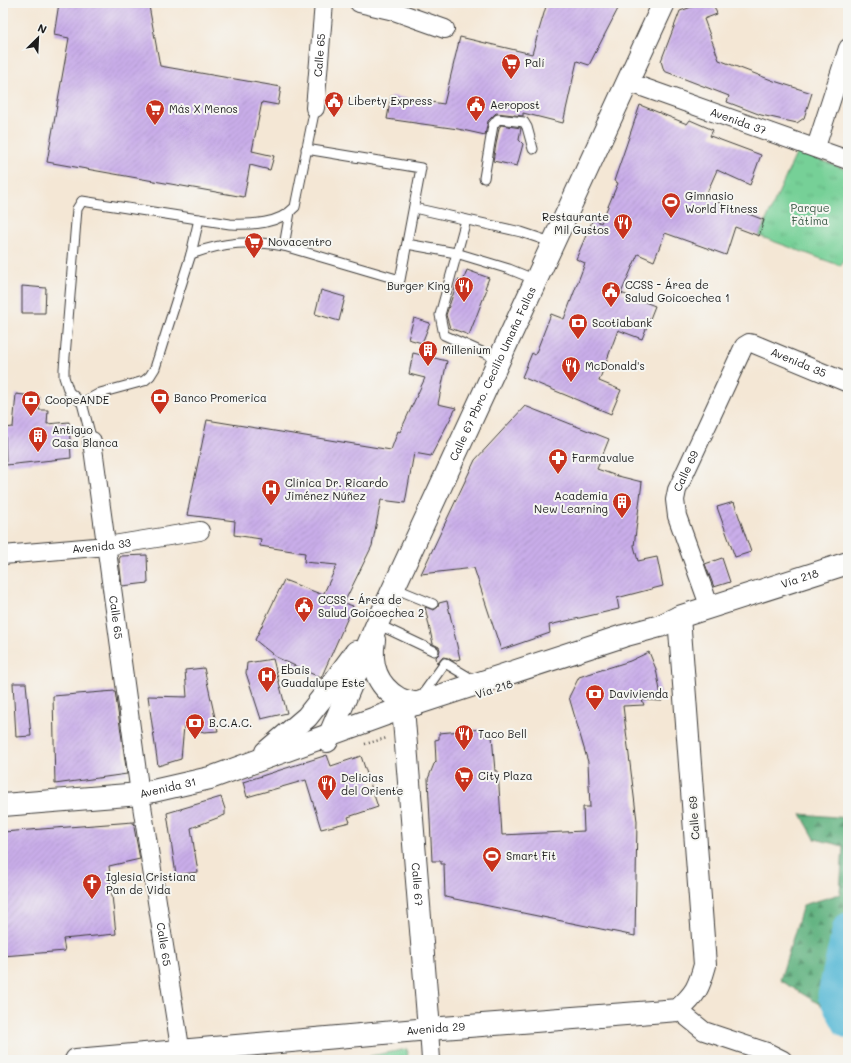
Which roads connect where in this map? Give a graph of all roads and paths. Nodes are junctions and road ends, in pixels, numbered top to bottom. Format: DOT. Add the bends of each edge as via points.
graph roads {
  1 [pos="324,3"];
  2 [pos="359,3"];
  3 [pos="664,3"];
  4 [pos="445,29"];
  5 [pos="848,48"];
  6 [pos="628,82"];
  7 [pos="315,108"];
  8 [pos="816,147"];
  9 [pos="306,149"];
  10 [pos="533,149"];
  11 [pos="848,160"];
  12 [pos="484,178"];
  13 [pos="414,208"];
  14 [pos="290,212"];
  15 [pos="199,219"];
  16 [pos="466,220"];
  17 [pos="554,242"];
  18 [pos="407,244"];
  19 [pos="284,246"];
  20 [pos="456,253"];
  21 [pos="191,254"];
  22 [pos="536,280"];
  23 [pos="749,343"];
  24 [pos="500,360"];
  25 [pos="848,383"];
  26 [pos="82,403"];
  27 [pos="92,441"];
  28 [pos="200,531"];
  29 [pos="107,546"];
  30 [pos="3,555"];
  31 [pos="848,564"];
  32 [pos="394,588"];
  33 [pos="433,604"];
  34 [pos="710,608"];
  35 [pos="669,622"];
  36 [pos="377,624"];
  37 [pos="434,651"];
  38 [pos="479,683"];
  39 [pos="407,710"];
  40 [pos="327,738"];
  41 [pos="253,762"];
  42 [pos="141,800"];
  43 [pos="3,805"];
  44 [pos="3,818"];
  45 [pos="678,1010"];
  46 [pos="430,1029"];
  47 [pos="181,1055"];
  48 [pos="76,1060"];
  49 [pos="431,1060"];
  50 [pos="783,1060"];
  1 -- 7 [label="street, Calle 65"];
  2 -- 4 [label="street" via="394,11"];
  3 -- 6 [label="main road, Calle 67 Pbro. Cecilio Umaña Fallas"];
  5 -- 8 [label="street"];
  6 -- 8 [label="street, Avenida 37"];
  6 -- 17 [label="main road, Calle 67 Pbro. Cecilio Umaña Fallas"];
  7 -- 9 [label="lane"];
  8 -- 11 [label="street, Avenida 37"];
  9 -- 13 [label="lane" via="421,168"];
  9 -- 14 [label="lane" via="295,207"];
  10 -- 12 [label="lane" via="524,122 498,119 493,125"];
  13 -- 16 [label="lane"];
  13 -- 18 [label="lane"];
  14 -- 15 [label="lane" via="261,224 249,225"];
  14 -- 19 [label="lane"];
  15 -- 21 [label="lane"];
  15 -- 26 [label="lane" via="82,201 77,209 64,369 69,392"];
  16 -- 17 [label="lane"];
  16 -- 20 [label="lane"];
  17 -- 22 [label="main road, Calle 67 Pbro. Cecilio Umaña Fallas"];
  18 -- 19 [label="lane" via="400,280"];
  18 -- 20 [label="lane"];
  19 -- 21 [label="lane" via="237,243"];
  20 -- 22 [label="lane"];
  20 -- 24 [label="lane" via="440,315 444,335"];
  21 -- 26 [label="lane" via="155,368 150,376 144,381 100,393"];
  22 -- 24 [label="main road, Calle 67 Pbro. Cecilio Umaña Fallas"];
  23 -- 25 [label="street, Avenida 35"];
  23 -- 34 [label="street, Calle 69" via="744,346 676,495 677,516"];
  24 -- 32 [label="main road, Calle 67 Pbro. Cecilio Umaña Fallas"];
  26 -- 27 [label="lane"];
  27 -- 29 [label="street, Calle 65"];
  28 -- 29 [label="street, Avenida 33"];
  29 -- 30 [label="street, Avenida 33"];
  29 -- 42 [label="street, Calle 65"];
  31 -- 34 [label="main road, Vía 218"];
  32 -- 33 [label="lane"];
  32 -- 36 [label="main road, Calle 67 Pbro. Cecilio Umaña Fallas"];
  34 -- 35 [label="main road, Vía 218"];
  35 -- 38 [label="main road, Vía 218"];
  35 -- 39 [label="main road, Vía 218" via="619,649 497,688"];
  35 -- 45 [label="main road, Calle 69" via="705,964 700,984 690,999"];
  36 -- 37 [label="lane"];
  36 -- 39 [label="main road" via="372,650 374,669 383,686 398,698"];
  36 -- 40 [label="main road, Calle 67 Pbro. Cecilio Umaña Fallas"];
  36 -- 41 [label="main road" via="306,717"];
  38 -- 39 [label="main road, Vía 218"];
  38 -- 39 [label="lane" via="445,663"];
  39 -- 40 [label="main road, Vía 218"];
  39 -- 46 [label="main road, Calle 67"];
  40 -- 41 [label="main road, Avenida 31"];
  40 -- 42 [label="main road, Avenida 31" via="214,786"];
  41 -- 42 [label="main road, Avenida 31"];
  42 -- 43 [label="main road, Avenida 31"];
  42 -- 44 [label="main road, Avenida 31"];
  42 -- 47 [label="street, Calle 65"];
  45 -- 46 [label="main road, Avenida 29"];
  45 -- 50 [label="street" via="704,1031"];
  46 -- 47 [label="main road, Avenida 29"];
  46 -- 49 [label="street, Calle 67"];
  47 -- 48 [label="main road, Avenida 29"];
}
